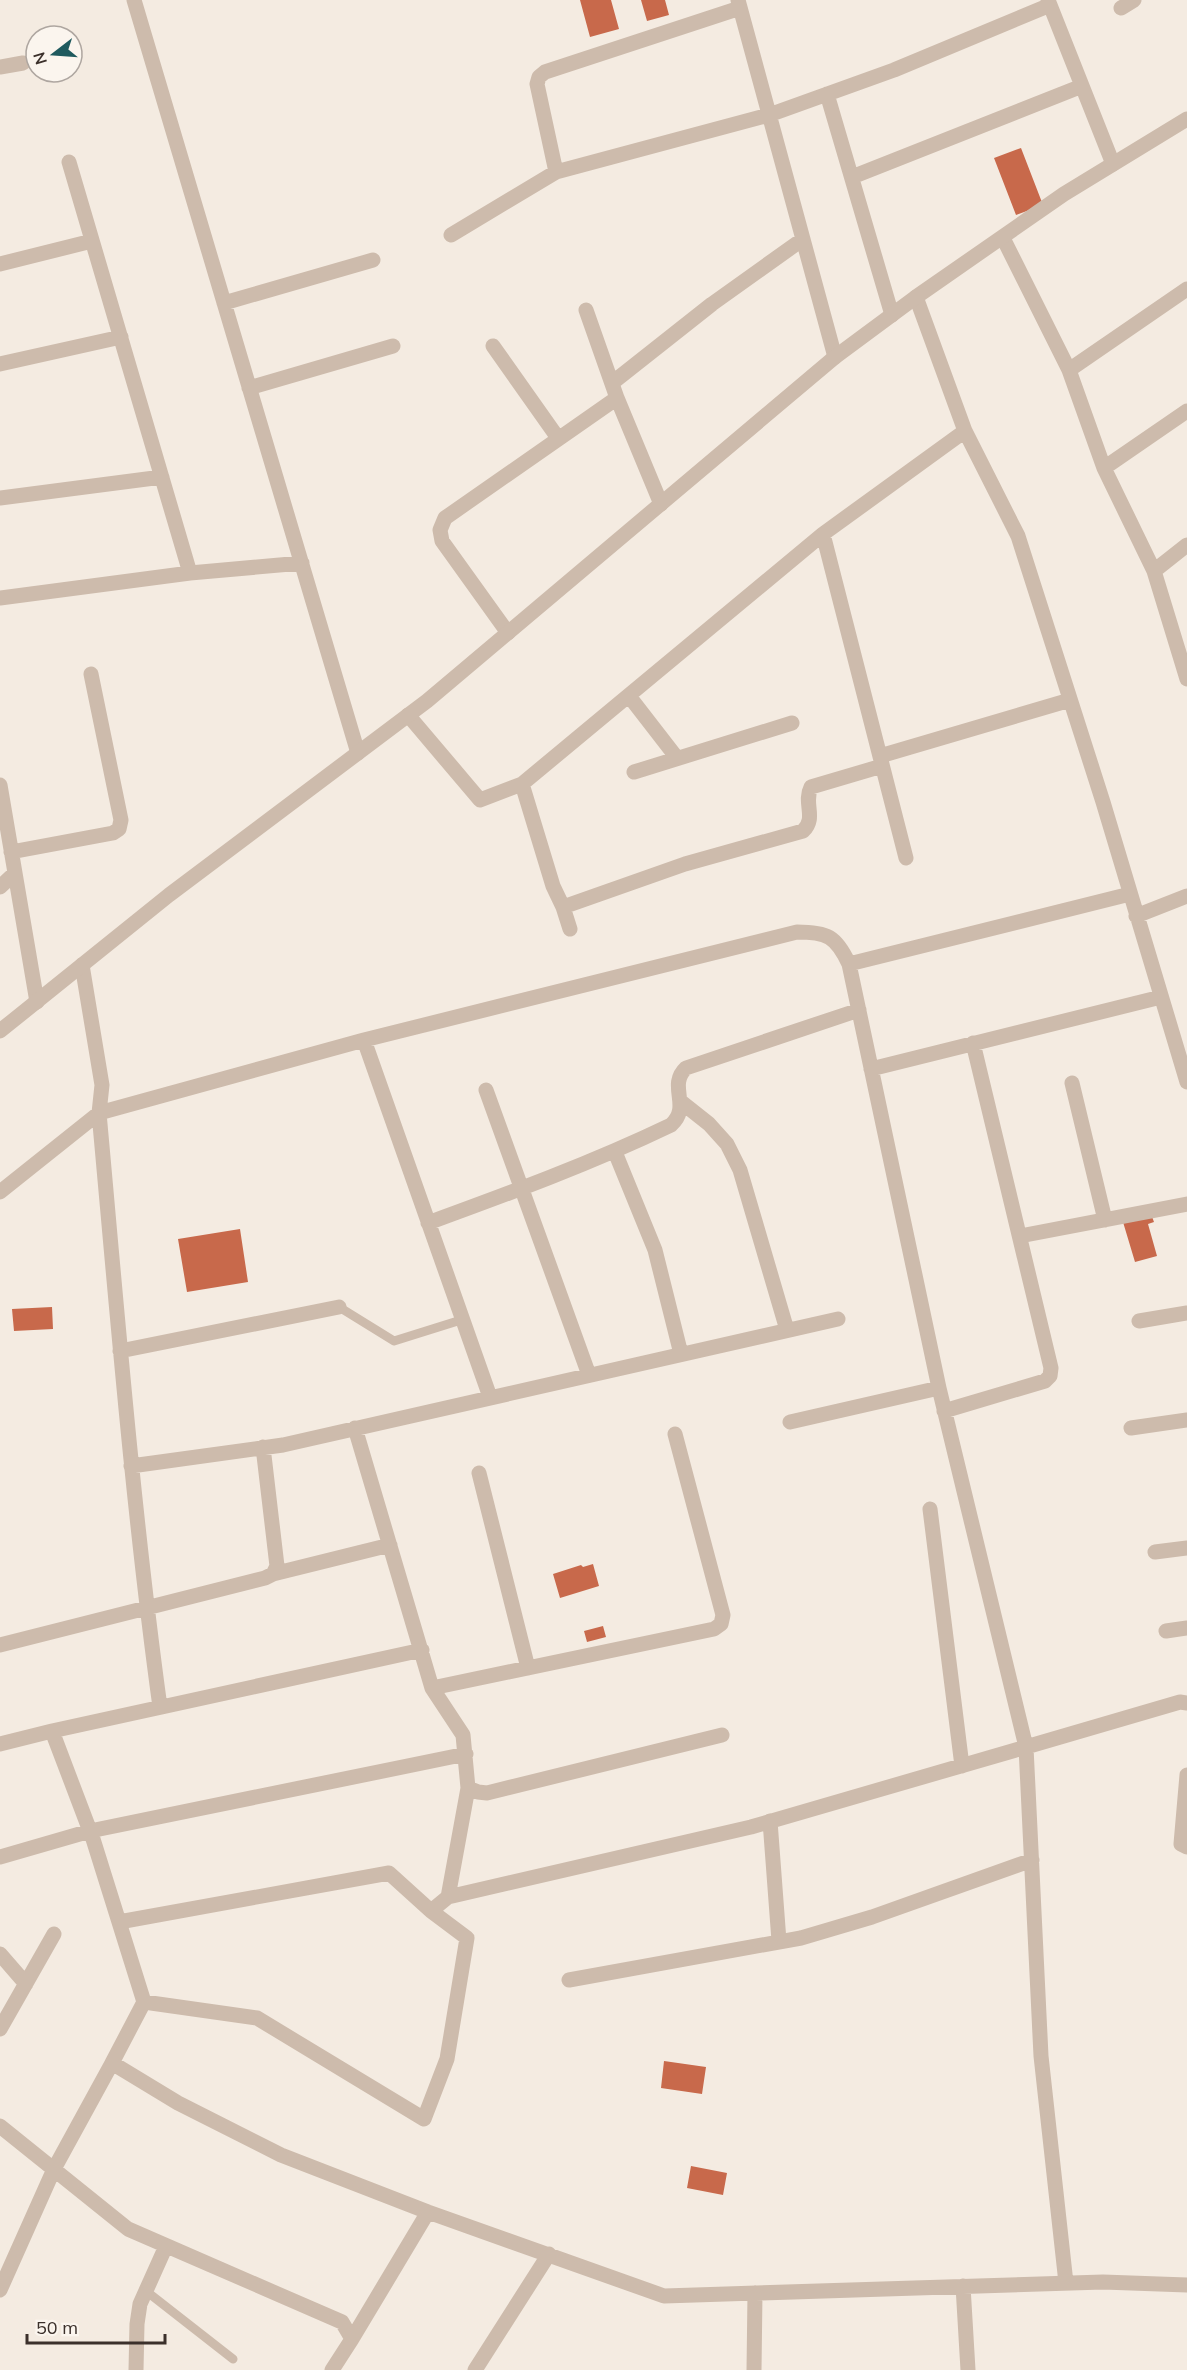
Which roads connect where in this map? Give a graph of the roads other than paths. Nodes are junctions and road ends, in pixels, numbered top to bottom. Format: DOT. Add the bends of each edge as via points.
graph roads {
  1 [pos="134,0"];
  2 [pos="1049,3"];
  3 [pos="739,4"];
  4 [pos="23,63"];
  5 [pos="0,67"];
  6 [pos="1082,86"];
  7 [pos="827,94"];
  8 [pos="769,115"];
  9 [pos="1187,119"];
  10 [pos="69,162"];
  11 [pos="1113,164"];
  12 [pos="556,172"];
  13 [pos="852,177"];
  14 [pos="451,235"];
  15 [pos="1003,238"];
  16 [pos="803,239"];
  17 [pos="92,241"];
  18 [pos="373,260"];
  19 [pos="0,264"];
  20 [pos="1187,289"];
  21 [pos="916,297"];
  22 [pos="224,303"];
  23 [pos="586,310"];
  24 [pos="892,315"];
  25 [pos="121,338"];
  26 [pos="393,346"];
  27 [pos="493,346"];
  28 [pos="836,357"];
  29 [pos="0,364"];
  30 [pos="1069,370"];
  31 [pos="612,383"];
  32 [pos="249,388"];
  33 [pos="617,398"];
  34 [pos="1187,411"];
  35 [pos="965,431"];
  36 [pos="558,438"];
  37 [pos="1104,468"];
  38 [pos="162,477"];
  39 [pos="0,498"];
  40 [pos="661,504"];
  41 [pos="823,534"];
  42 [pos="1187,545"];
  43 [pos="302,563"];
  44 [pos="1154,571"];
  45 [pos="190,573"];
  46 [pos="0,598"];
  47 [pos="508,633"];
  48 [pos="91,674"];
  49 [pos="1187,679"];
  50 [pos="629,696"];
  51 [pos="1070,700"];
  52 [pos="408,716"];
  53 [pos="792,723"];
  54 [pos="358,753"];
  55 [pos="677,758"];
  56 [pos="881,761"];
  57 [pos="634,772"];
  58 [pos="522,784"];
  59 [pos="0,785"];
  60 [pos="11,852"];
  61 [pos="906,858"];
  62 [pos="15,873"];
  63 [pos="0,887"];
  64 [pos="1130,894"];
  65 [pos="1187,896"];
  66 [pos="563,908"];
  67 [pos="1136,916"];
  68 [pos="570,929"];
  69 [pos="849,964"];
  70 [pos="82,965"];
  71 [pos="1161,998"];
  72 [pos="37,1002"];
  73 [pos="859,1010"];
  74 [pos="0,1032"];
  75 [pos="364,1040"];
  76 [pos="973,1043"];
  77 [pos="871,1069"];
  78 [pos="1187,1082"];
  79 [pos="1072,1083"];
  80 [pos="486,1090"];
  81 [pos="680,1101"];
  82 [pos="99,1113"];
  83 [pos="615,1152"];
  84 [pos="522,1189"];
  85 [pos="0,1192"];
  86 [pos="1187,1204"];
  87 [pos="1105,1220"];
  88 [pos="428,1223"];
  89 [pos="1020,1236"];
  90 [pos="339,1307"];
  91 [pos="1187,1313"];
  92 [pos="838,1318"];
  93 [pos="461,1320"];
  94 [pos="1139,1321"];
  95 [pos="787,1330"];
  96 [pos="120,1351"];
  97 [pos="681,1354"];
  98 [pos="589,1375"];
  99 [pos="939,1388"];
  100 [pos="490,1397"];
  101 [pos="944,1411"];
  102 [pos="1187,1420"];
  103 [pos="790,1422"];
  104 [pos="355,1428"];
  105 [pos="1131,1428"];
  106 [pos="675,1434"];
  107 [pos="263,1448"];
  108 [pos="130,1466"];
  109 [pos="479,1473"];
  110 [pos="930,1509"];
  111 [pos="390,1545"];
  112 [pos="1187,1548"];
  113 [pos="1155,1552"];
  114 [pos="273,1574"];
  115 [pos="146,1608"];
  116 [pos="1187,1628"];
  117 [pos="1166,1631"];
  118 [pos="0,1645"];
  119 [pos="422,1650"];
  120 [pos="528,1668"];
  121 [pos="432,1688"];
  122 [pos="1187,1703"];
  123 [pos="160,1707"];
  124 [pos="52,1731"];
  125 [pos="722,1735"];
  126 [pos="0,1744"];
  127 [pos="1026,1747"];
  128 [pos="466,1754"];
  129 [pos="962,1766"];
  130 [pos="1187,1776"];
  131 [pos="468,1788"];
  132 [pos="770,1821"];
  133 [pos="90,1831"];
  134 [pos="1187,1846"];
  135 [pos="0,1857"];
  136 [pos="1032,1860"];
  137 [pos="448,1897"];
  138 [pos="431,1911"];
  139 [pos="119,1922"];
  140 [pos="54,1934"];
  141 [pos="779,1941"];
  142 [pos="0,1954"];
  143 [pos="569,1980"];
  144 [pos="26,1984"];
  145 [pos="144,2002"];
  146 [pos="0,2029"];
  147 [pos="112,2063"];
  148 [pos="0,2126"];
  149 [pos="54,2169"];
  150 [pos="429,2212"];
  151 [pos="166,2246"];
  152 [pos="549,2254"];
  153 [pos="1066,2283"];
  154 [pos="1187,2285"];
  155 [pos="963,2286"];
  156 [pos="0,2290"];
  157 [pos="146,2291"];
  158 [pos="755,2293"];
  159 [pos="352,2339"];
  160 [pos="233,2359"];
  161 [pos="136,2370"];
  162 [pos="332,2370"];
  163 [pos="475,2370"];
  164 [pos="754,2370"];
  165 [pos="968,2370"];
  1 -- 22 [label="street"];
  2 -- 6 [label="street"];
  2 -- 7 [label="street" via="894,70"];
  3 -- 8 [label="street"];
  3 -- 12 [label="street" via="544,72 537,84"];
  4 -- 5 [label="street"];
  6 -- 11 [label="street"];
  6 -- 13 [label="street"];
  7 -- 8 [label="street"];
  7 -- 13 [label="street"];
  8 -- 12 [label="street"];
  8 -- 16 [label="street"];
  9 -- 11 [label="street"];
  10 -- 17 [label="street"];
  11 -- 15 [label="street"];
  12 -- 14 [label="street"];
  13 -- 24 [label="street"];
  15 -- 21 [label="street"];
  15 -- 30 [label="street"];
  16 -- 28 [label="street"];
  16 -- 31 [label="street"];
  17 -- 19 [label="street"];
  17 -- 25 [label="street"];
  18 -- 22 [label="street"];
  20 -- 30 [label="street"];
  21 -- 24 [label="street"];
  21 -- 35 [label="street"];
  22 -- 32 [label="street"];
  23 -- 31 [label="street"];
  24 -- 28 [label="street"];
  25 -- 29 [label="street"];
  25 -- 38 [label="street"];
  26 -- 32 [label="street"];
  27 -- 36 [label="street"];
  28 -- 40 [label="street"];
  30 -- 37 [label="street"];
  31 -- 33 [label="street"];
  32 -- 43 [label="street"];
  33 -- 36 [label="street"];
  33 -- 40 [label="street"];
  34 -- 37 [label="street"];
  35 -- 41 [label="street"];
  35 -- 51 [label="street" via="1018,536"];
  36 -- 47 [label="street" via="445,518 440,530 442,541"];
  37 -- 44 [label="street"];
  38 -- 39 [label="street"];
  38 -- 45 [label="street"];
  40 -- 47 [label="street"];
  41 -- 50 [label="street"];
  41 -- 56 [label="street"];
  42 -- 44 [label="street"];
  43 -- 45 [label="street"];
  43 -- 54 [label="street"];
  44 -- 49 [label="street"];
  45 -- 46 [label="street"];
  47 -- 52 [label="street"];
  48 -- 60 [label="street" via="121,820 119,829"];
  50 -- 55 [label="street"];
  50 -- 58 [label="street"];
  51 -- 56 [label="street"];
  51 -- 64 [label="street"];
  52 -- 54 [label="street"];
  52 -- 58 [label="street" via="480,800"];
  53 -- 55 [label="street"];
  54 -- 70 [label="street"];
  55 -- 57 [label="street"];
  56 -- 61 [label="street"];
  56 -- 66 [label="street" via="811,787 807,794 810,825 803,831 685,864"];
  58 -- 66 [label="street"];
  59 -- 60 [label="street"];
  60 -- 62 [label="street"];
  62 -- 63 [label="street"];
  62 -- 72 [label="street"];
  64 -- 67 [label="street"];
  64 -- 69 [label="street"];
  65 -- 67 [label="street"];
  66 -- 68 [label="street"];
  67 -- 71 [label="street"];
  69 -- 73 [label="street"];
  69 -- 75 [label="street" via="841,946 831,938 820,932 797,932"];
  70 -- 72 [label="street"];
  70 -- 82 [label="street" via="102,1085"];
  71 -- 76 [label="street"];
  71 -- 78 [label="street"];
  72 -- 74 [label="street"];
  73 -- 77 [label="street"];
  73 -- 81 [label="street" via="686,1068 677,1085"];
  75 -- 82 [label="street"];
  75 -- 88 [label="street"];
  76 -- 77 [label="street"];
  76 -- 89 [label="street"];
  77 -- 99 [label="street"];
  79 -- 87 [label="street"];
  80 -- 84 [label="street"];
  81 -- 83 [label="street" via="678,1119 671,1125"];
  81 -- 95 [label="street" via="727,1144 740,1170"];
  82 -- 85 [label="street"];
  82 -- 96 [label="street"];
  83 -- 84 [label="street"];
  83 -- 97 [label="street" via="655,1250"];
  84 -- 88 [label="street"];
  84 -- 98 [label="street"];
  86 -- 87 [label="street"];
  87 -- 89 [label="street"];
  88 -- 93 [label="street"];
  89 -- 101 [label="street" via="1050,1376 1045,1381"];
  90 -- 93 [label="lane" via="394,1341"];
  90 -- 96 [label="street"];
  91 -- 94 [label="street"];
  92 -- 95 [label="street"];
  93 -- 100 [label="street"];
  95 -- 97 [label="street"];
  96 -- 108 [label="street"];
  97 -- 98 [label="street"];
  98 -- 100 [label="street"];
  99 -- 101 [label="street"];
  99 -- 103 [label="street"];
  100 -- 104 [label="street"];
  101 -- 127 [label="street"];
  102 -- 105 [label="street"];
  104 -- 107 [label="street"];
  104 -- 111 [label="street"];
  106 -- 120 [label="street" via="723,1615 721,1624 714,1629"];
  107 -- 108 [label="street"];
  107 -- 114 [label="street" via="277,1566"];
  108 -- 115 [label="street"];
  109 -- 120 [label="street"];
  110 -- 129 [label="street"];
  111 -- 114 [label="street"];
  111 -- 119 [label="street"];
  112 -- 113 [label="street"];
  114 -- 115 [label="street"];
  115 -- 118 [label="street"];
  115 -- 123 [label="street"];
  116 -- 117 [label="street"];
  119 -- 121 [label="street"];
  119 -- 123 [label="street"];
  120 -- 121 [label="street"];
  121 -- 128 [label="street" via="463,1735"];
  122 -- 127 [label="street"];
  123 -- 124 [label="street"];
  124 -- 126 [label="street"];
  124 -- 133 [label="street"];
  125 -- 131 [label="street" via="487,1793"];
  127 -- 129 [label="street"];
  127 -- 136 [label="street"];
  128 -- 131 [label="street"];
  128 -- 133 [label="street"];
  129 -- 132 [label="street"];
  130 -- 134 [label="street" via="1181,1844"];
  131 -- 137 [label="street"];
  132 -- 137 [label="street"];
  132 -- 141 [label="street"];
  133 -- 135 [label="street"];
  133 -- 139 [label="street"];
  136 -- 141 [label="street" via="872,1917"];
  136 -- 153 [label="street" via="1041,2056"];
  137 -- 138 [label="street"];
  138 -- 139 [label="street" via="389,1873"];
  138 -- 145 [label="street" via="467,1938 447,2059 424,2119 257,2018"];
  139 -- 145 [label="street"];
  140 -- 144 [label="street"];
  141 -- 143 [label="street"];
  142 -- 144 [label="street"];
  144 -- 146 [label="street"];
  145 -- 147 [label="street"];
  147 -- 149 [label="street"];
  147 -- 150 [label="street" via="178,2103 281,2155"];
  148 -- 149 [label="street"];
  149 -- 151 [label="street" via="128,2229"];
  149 -- 156 [label="street"];
  150 -- 152 [label="street"];
  150 -- 159 [label="street"];
  151 -- 157 [label="street"];
  151 -- 159 [label="street" via="342,2322"];
  152 -- 158 [label="street" via="664,2296"];
  152 -- 163 [label="street"];
  153 -- 154 [label="street"];
  153 -- 155 [label="street"];
  155 -- 158 [label="street"];
  155 -- 165 [label="street"];
  157 -- 160 [label="lane"];
  157 -- 161 [label="street" via="137,2324"];
  158 -- 164 [label="street"];
  159 -- 162 [label="street"];
}
